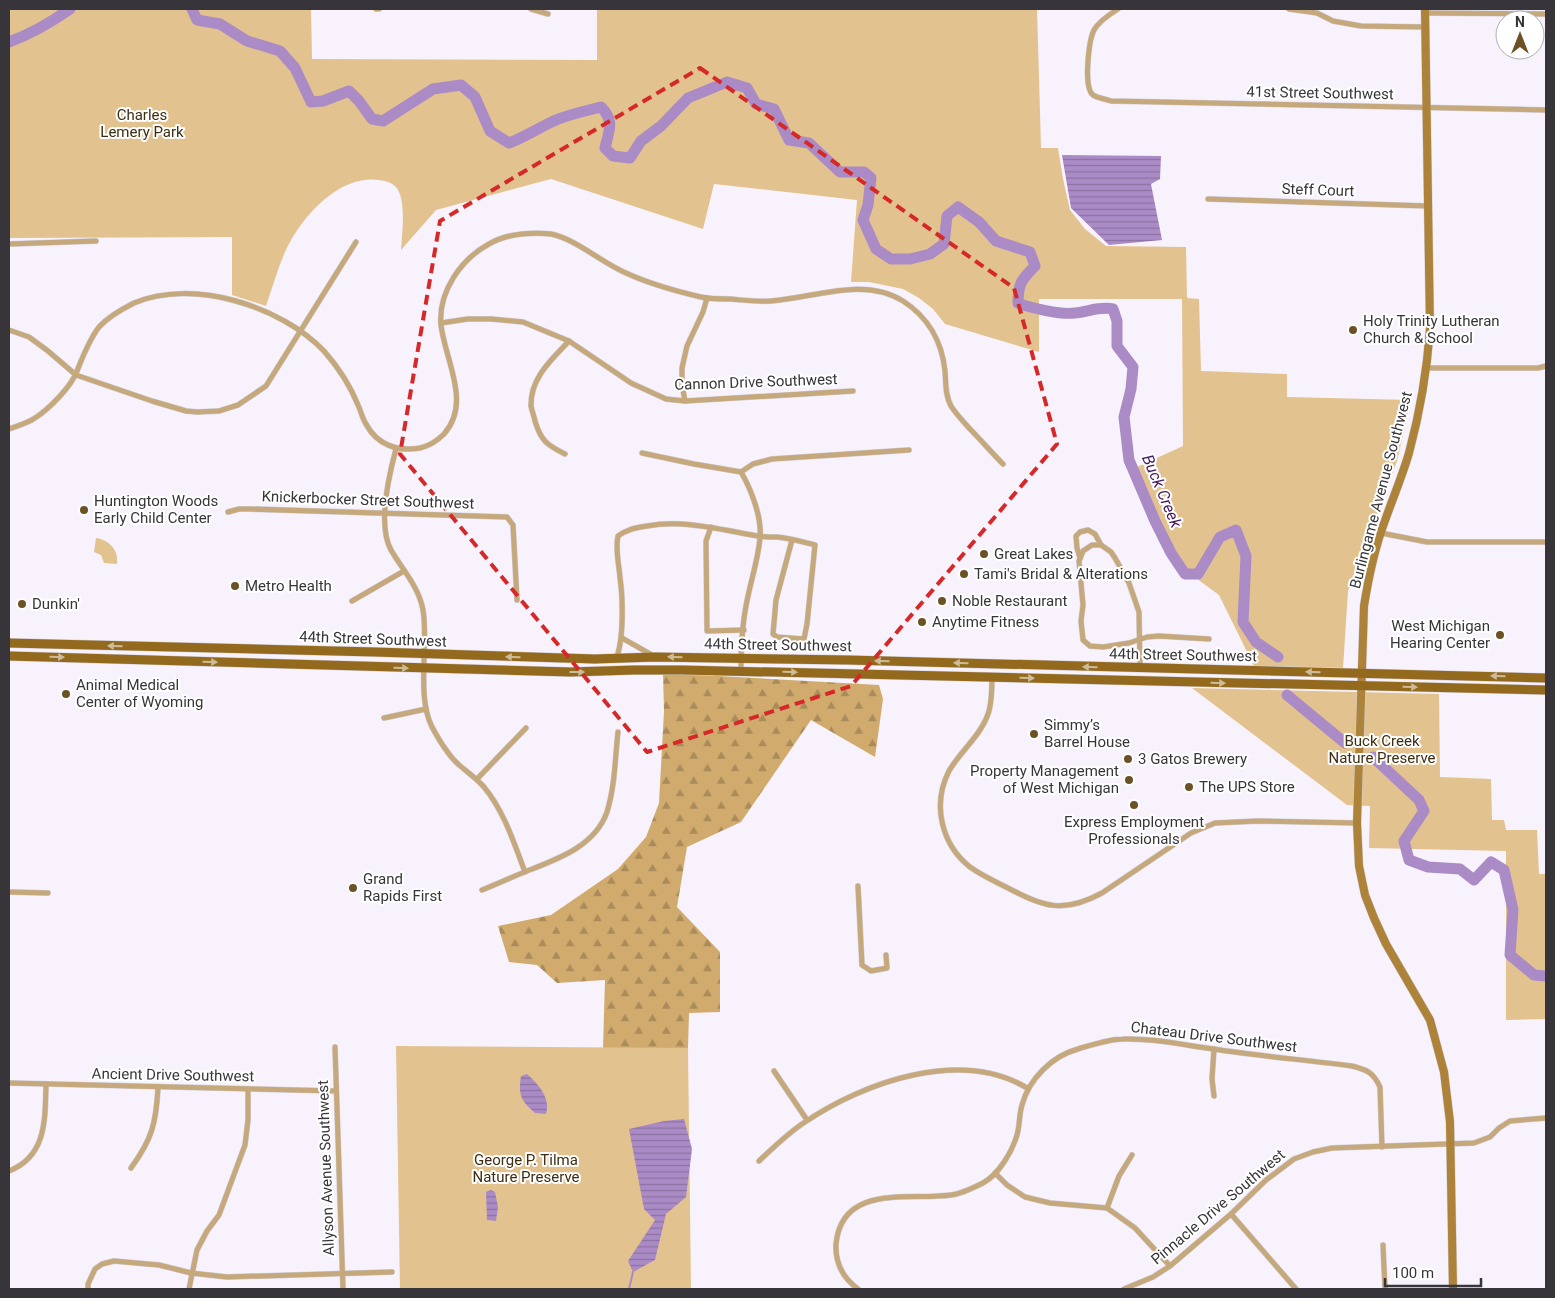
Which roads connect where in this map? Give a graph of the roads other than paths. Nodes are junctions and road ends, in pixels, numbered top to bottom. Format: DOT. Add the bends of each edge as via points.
graph roads {
  1 [pos="531,9"];
  2 [pos="1118,9"];
  3 [pos="1290,9"];
  4 [pos="1425,11"];
  5 [pos="548,14"];
  6 [pos="1546,14"];
  7 [pos="1425,27"];
  8 [pos="1426,108"];
  9 [pos="1546,110"];
  10 [pos="1208,200"];
  11 [pos="1428,206"];
  12 [pos="96,241"];
  13 [pos="356,242"];
  14 [pos="9,244"];
  15 [pos="707,298"];
  16 [pos="441,323"];
  17 [pos="9,330"];
  18 [pos="300,331"];
  19 [pos="569,341"];
  20 [pos="1546,366"];
  21 [pos="1427,368"];
  22 [pos="76,375"];
  23 [pos="853,391"];
  24 [pos="685,401"];
  25 [pos="9,428"];
  26 [pos="396,449"];
  27 [pos="909,450"];
  28 [pos="642,453"];
  29 [pos="565,454"];
  30 [pos="1003,464"];
  31 [pos="741,472"];
  32 [pos="228,512"];
  33 [pos="385,513"];
  34 [pos="711,527"];
  35 [pos="1381,533"];
  36 [pos="761,537"];
  37 [pos="792,540"];
  38 [pos="1546,542"];
  39 [pos="1102,544"];
  40 [pos="1080,558"];
  41 [pos="404,571"];
  42 [pos="517,600"];
  43 [pos="352,602"];
  44 [pos="744,630"];
  45 [pos="622,638"];
  46 [pos="1141,639"];
  47 [pos="1209,639"];
  48 [pos="9,643"];
  49 [pos="272,650"];
  50 [pos="424,654"];
  51 [pos="9,656"];
  52 [pos="655,657"];
  53 [pos="616,658"];
  54 [pos="742,658"];
  55 [pos="848,660"];
  56 [pos="254,663"];
  57 [pos="992,664"];
  58 [pos="1007,665"];
  59 [pos="424,668"];
  60 [pos="1140,668"];
  61 [pos="1175,668"];
  62 [pos="1192,669"];
  63 [pos="742,672"];
  64 [pos="1362,673"];
  65 [pos="847,674"];
  66 [pos="978,677"];
  67 [pos="992,677"];
  68 [pos="1546,678"];
  69 [pos="1174,682"];
  70 [pos="1185,682"];
  71 [pos="1361,686"];
  72 [pos="1546,690"];
  73 [pos="426,709"];
  74 [pos="384,718"];
  75 [pos="526,728"];
  76 [pos="618,732"];
  77 [pos="477,779"];
  78 [pos="1357,824"];
  79 [pos="525,872"];
  80 [pos="858,886"];
  81 [pos="482,890"];
  82 [pos="9,892"];
  83 [pos="48,893"];
  84 [pos="886,955"];
  85 [pos="335,1047"];
  86 [pos="1214,1049"];
  87 [pos="774,1071"];
  88 [pos="9,1084"];
  89 [pos="46,1084"];
  90 [pos="158,1088"];
  91 [pos="1027,1088"];
  92 [pos="248,1090"];
  93 [pos="336,1091"];
  94 [pos="1214,1096"];
  95 [pos="1546,1118"];
  96 [pos="807,1120"];
  97 [pos="1450,1145"];
  98 [pos="1382,1147"];
  99 [pos="1132,1155"];
  100 [pos="759,1161"];
  101 [pos="132,1168"];
  102 [pos="9,1171"];
  103 [pos="995,1174"];
  104 [pos="1107,1208"];
  105 [pos="1231,1214"];
  106 [pos="1383,1245"];
  107 [pos="1170,1266"];
  108 [pos="392,1272"];
  109 [pos="192,1273"];
  110 [pos="342,1274"];
  111 [pos="88,1289"];
  112 [pos="189,1289"];
  113 [pos="343,1289"];
  114 [pos="858,1289"];
  115 [pos="1124,1289"];
  116 [pos="1296,1289"];
  117 [pos="1385,1289"];
  118 [pos="1453,1289"];
  1 -- 5 [label="street"];
  2 -- 8 [label="street, 41st Street Southwest" via="1094,29 1088,54 1088,90 1093,96 1111,100"];
  3 -- 7 [label="street" via="1361,26"];
  4 -- 6 [label="street"];
  4 -- 7 [label="street, Burlingame Avenue Southwest"];
  7 -- 8 [label="street, Burlingame Avenue Southwest"];
  8 -- 9 [label="street, 41st Street Southwest"];
  8 -- 11 [label="street, Burlingame Avenue Southwest"];
  10 -- 11 [label="street, Steff Court"];
  11 -- 21 [label="street, Burlingame Avenue Southwest" via="1430,329"];
  12 -- 14 [label="street"];
  13 -- 18 [label="street"];
  15 -- 16 [label="street" via="651,283 622,271 568,240 551,234 532,233 500,238 468,258 455,273 444,300"];
  15 -- 24 [label="street" via="687,346 682,368"];
  15 -- 30 [label="street" via="753,302 867,289 903,301 925,319 935,334 952,408"];
  16 -- 19 [label="street, Cannon Drive Southwest" via="468,319 523,322"];
  16 -- 26 [label="street" via="455,383 455,415 435,442 417,449"];
  17 -- 22 [label="street" via="29,337"];
  18 -- 22 [label="street" via="266,386 238,405 219,410 197,412 174,408"];
  18 -- 22 [label="street" via="248,305 219,297 191,293 162,294 122,309 99,327 81,356"];
  18 -- 26 [label="street" via="340,370 368,429 379,440"];
  19 -- 24 [label="street, Cannon Drive Southwest" via="631,383 666,399"];
  19 -- 29 [label="street" via="545,366 534,387 531,407 542,438 549,446"];
  20 -- 21 [label="street"];
  21 -- 35 [label="street, Burlingame Avenue Southwest" via="1408,453"];
  22 -- 25 [label="street" via="34,420"];
  23 -- 24 [label="street, Cannon Drive Southwest"];
  26 -- 33 [label="street"];
  27 -- 31 [label="street" via="772,458"];
  28 -- 31 [label="street"];
  31 -- 36 [label="street" via="753,497"];
  32 -- 33 [label="street, Knickerbocker Street Southwest" via="250,509"];
  33 -- 41 [label="street" via="389,548"];
  33 -- 42 [label="street, Knickerbocker Street Southwest" via="507,517 513,525"];
  34 -- 36 [label="street"];
  34 -- 44 [label="street" via="706,541 707,631"];
  34 -- 45 [label="street" via="662,524 633,528 618,536"];
  35 -- 38 [label="street" via="1427,542"];
  35 -- 64 [label="street, Burlingame Avenue Southwest" via="1364,606"];
  36 -- 37 [label="street"];
  36 -- 44 [label="street"];
  37 -- 37 [label="street" via="815,545 804,639 773,634 776,600"];
  39 -- 40 [label="street" via="1092,545 1083,551"];
  39 -- 40 [label="street" via="1092,532 1080,532 1076,540"];
  39 -- 46 [label="street" via="1111,552 1129,583 1139,612"];
  40 -- 46 [label="street" via="1083,640 1090,646 1103,647"];
  41 -- 43 [label="street"];
  41 -- 50 [label="street" via="423,608"];
  44 -- 54 [label="street"];
  45 -- 52 [label="street"];
  45 -- 53 [label="street"];
  46 -- 47 [label="street" via="1159,636"];
  46 -- 60 [label="street"];
  49 -- 48 [label="main road, 44th Street Southwest, one-way"];
  49 -- 50 [label="main road, 44th Street Southwest"];
  49 -- 56 [label="main road"];
  53 -- 50 [label="main road, 44th Street Southwest, one-way"];
  50 -- 59 [label="street"];
  51 -- 56 [label="main road, 44th Street Southwest, one-way"];
  52 -- 53 [label="main road, 44th Street Southwest"];
  54 -- 52 [label="main road, 44th Street Southwest, one-way"];
  54 -- 55 [label="main road, 44th Street Southwest"];
  54 -- 63 [label="street"];
  57 -- 55 [label="main road, 44th Street Southwest, one-way"];
  55 -- 65 [label="main road"];
  56 -- 59 [label="main road, 44th Street Southwest, one-way"];
  57 -- 58 [label="main road, 44th Street Southwest"];
  57 -- 66 [label="main road"];
  60 -- 58 [label="main road, 44th Street Southwest, one-way"];
  58 -- 67 [label="main road" via="996,670"];
  59 -- 63 [label="main road, 44th Street Southwest, one-way"];
  59 -- 73 [label="street"];
  60 -- 61 [label="main road, 44th Street Southwest"];
  61 -- 62 [label="main road, 44th Street Southwest"];
  61 -- 69 [label="main road"];
  64 -- 62 [label="main road, 44th Street Southwest, one-way"];
  62 -- 70 [label="main road"];
  63 -- 65 [label="main road, 44th Street Southwest, one-way"];
  68 -- 64 [label="main road, 44th Street Southwest, one-way"];
  64 -- 71 [label="street, Burlingame Avenue Southwest"];
  65 -- 66 [label="main road, 44th Street Southwest"];
  66 -- 67 [label="main road, 44th Street Southwest"];
  67 -- 69 [label="main road, 44th Street Southwest, one-way"];
  67 -- 78 [label="street" via="989,712 979,732 950,770 942,794 940,818 949,843 970,866 1030,900 1051,906 1071,906 1089,900 1190,833 1215,823"];
  69 -- 70 [label="main road, 44th Street Southwest"];
  70 -- 71 [label="main road, 44th Street Southwest, one-way"];
  71 -- 72 [label="main road, 44th Street Southwest, one-way"];
  71 -- 78 [label="street, Burlingame Avenue Southwest"];
  73 -- 74 [label="street"];
  73 -- 77 [label="street" via="441,744"];
  75 -- 77 [label="street"];
  76 -- 79 [label="street" via="610,801 600,826 573,851"];
  77 -- 79 [label="street" via="502,816"];
  78 -- 97 [label="street, Burlingame Avenue Southwest" via="1359,866 1365,895 1386,944 1430,1020 1444,1072"];
  79 -- 81 [label="street"];
  80 -- 84 [label="street" via="862,965 871,971 887,968"];
  82 -- 83 [label="street"];
  85 -- 93 [label="street, Allyson Avenue Southwest"];
  86 -- 91 [label="street, Chateau Drive Southwest" via="1121,1039 1064,1055 1044,1069"];
  86 -- 94 [label="street"];
  86 -- 98 [label="street, Chateau Drive Southwest" via="1368,1070 1380,1087"];
  87 -- 96 [label="street"];
  88 -- 89 [label="street, Ancient Drive Southwest"];
  89 -- 90 [label="street, Ancient Drive Southwest"];
  89 -- 102 [label="street" via="44,1125 39,1142 28,1158"];
  90 -- 92 [label="street, Ancient Drive Southwest"];
  90 -- 101 [label="street" via="152,1134"];
  91 -- 96 [label="street" via="993,1073 931,1072 882,1084 851,1096"];
  91 -- 103 [label="street, Chateau Drive Southwest" via="1015,1142"];
  92 -- 93 [label="street, Ancient Drive Southwest"];
  92 -- 109 [label="street" via="245,1145 219,1215 206,1230 197,1250"];
  93 -- 110 [label="street, Allyson Avenue Southwest"];
  95 -- 97 [label="street, Pinnacle Drive Southwest" via="1510,1121 1490,1137 1474,1143"];
  96 -- 100 [label="street"];
  97 -- 98 [label="street, Pinnacle Drive Southwest"];
  97 -- 118 [label="street, Burlingame Avenue Southwest"];
  98 -- 105 [label="street, Pinnacle Drive Southwest" via="1332,1148 1294,1159 1266,1180"];
  99 -- 104 [label="street" via="1119,1176"];
  103 -- 104 [label="street" via="1025,1197 1050,1203"];
  103 -- 114 [label="street, Chateau Drive Southwest" via="985,1182 953,1195 888,1196 856,1208 842,1222 836,1255 844,1277"];
  104 -- 107 [label="street" via="1135,1228"];
  105 -- 107 [label="street, Pinnacle Drive Southwest"];
  105 -- 116 [label="street"];
  106 -- 117 [label="street"];
  107 -- 115 [label="street, Pinnacle Drive Southwest"];
  108 -- 110 [label="street"];
  109 -- 110 [label="street" via="227,1277"];
  109 -- 111 [label="street" via="160,1265 114,1260 95,1269"];
  109 -- 112 [label="street"];
  110 -- 113 [label="street, Allyson Avenue Southwest"];
}
